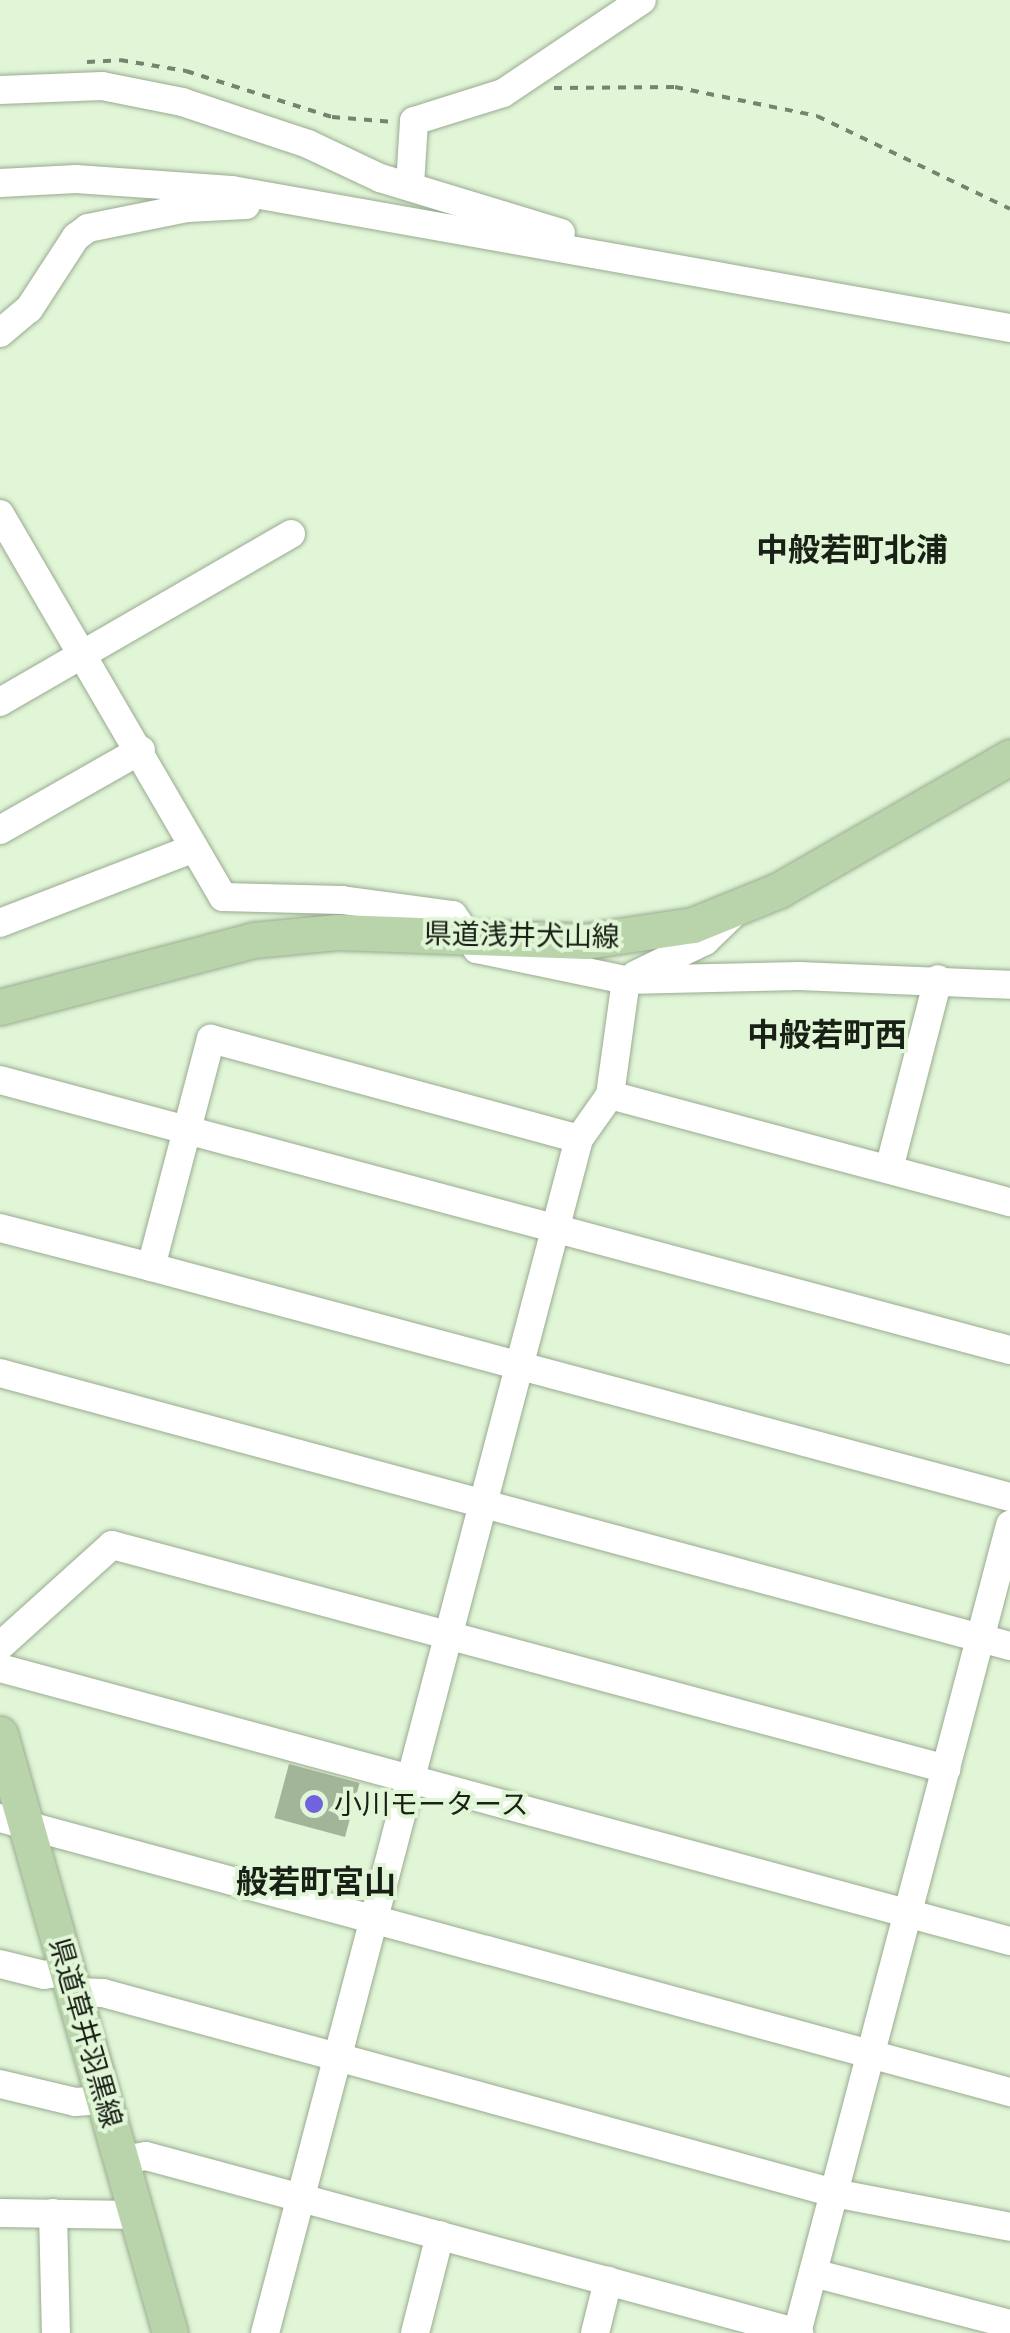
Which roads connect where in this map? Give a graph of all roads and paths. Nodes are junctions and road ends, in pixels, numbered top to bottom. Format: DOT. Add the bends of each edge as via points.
graph roads {
  1 [pos="642,0"];
  2 [pos="0,90"];
  3 [pos="504,93"];
  4 [pos="0,183"];
  5 [pos="410,185"];
  6 [pos="259,196"];
  7 [pos="1010,209"];
  8 [pos="590,253"];
  9 [pos="1010,328"];
  10 [pos="0,333"];
  11 [pos="0,514"];
  12 [pos="291,534"];
  13 [pos="88,656"];
  14 [pos="0,702"];
  15 [pos="141,750"];
  16 [pos="1010,758"];
  17 [pos="0,830"];
  18 [pos="194,848"];
  19 [pos="738,909"];
  20 [pos="0,923"];
  21 [pos="472,936"];
  22 [pos="938,979"];
  23 [pos="626,980"];
  24 [pos="1010,985"];
  25 [pos="0,1007"];
  26 [pos="0,1080"];
  27 [pos="610,1094"];
  28 [pos="186,1130"];
  29 [pos="578,1139"];
  30 [pos="889,1169"];
  31 [pos="1010,1202"];
  32 [pos="0,1228"];
  33 [pos="556,1228"];
  34 [pos="152,1267"];
  35 [pos="1010,1350"];
  36 [pos="518,1365"];
  37 [pos="0,1373"];
  38 [pos="1010,1497"];
  39 [pos="483,1503"];
  40 [pos="1010,1525"];
  41 [pos="446,1637"];
  42 [pos="980,1638"];
  43 [pos="0,1646"];
  44 [pos="1010,1646"];
  45 [pos="0,1668"];
  46 [pos="0,1734"];
  47 [pos="946,1770"];
  48 [pos="409,1780"];
  49 [pos="13,1822"];
  50 [pos="906,1914"];
  51 [pos="372,1918"];
  52 [pos="1010,1941"];
  53 [pos="0,1964"];
  54 [pos="72,1981"];
  55 [pos="871,2052"];
  56 [pos="338,2056"];
  57 [pos="0,2084"];
  58 [pos="1010,2092"];
  59 [pos="106,2100"];
  60 [pos="122,2160"];
  61 [pos="834,2192"];
  62 [pos="302,2196"];
  63 [pos="0,2213"];
  64 [pos="53,2213"];
  65 [pos="136,2215"];
  66 [pos="1010,2227"];
  67 [pos="440,2235"];
  68 [pos="813,2274"];
  69 [pos="608,2281"];
  70 [pos="1007,2327"];
  71 [pos="56,2333"];
  72 [pos="170,2333"];
  73 [pos="266,2333"];
  74 [pos="416,2333"];
  75 [pos="594,2333"];
  76 [pos="798,2333"];
  1 -- 3 [label="street"];
  2 -- 5 [label="street" via="102,86 146,93 242,119"];
  3 -- 5 [label="street" via="414,121"];
  3 -- 7 [label="path" via="676,87 817,116"];
  4 -- 6 [label="street" via="164,183"];
  5 -- 8 [label="street" via="575,237"];
  6 -- 8 [label="street"];
  6 -- 10 [label="street" via="255,205 187,208 88,228 28,309"];
  8 -- 9 [label="street"];
  11 -- 13 [label="street"];
  12 -- 13 [label="street"];
  13 -- 14 [label="street"];
  13 -- 15 [label="street"];
  15 -- 17 [label="street"];
  15 -- 18 [label="street"];
  16 -- 19 [label="main road, 県道浅井犬山線"];
  18 -- 20 [label="street"];
  18 -- 21 [label="street" via="223,897 390,904 453,915"];
  19 -- 21 [label="main road, 県道浅井犬山線" via="616,939"];
  19 -- 23 [label="street" via="704,941"];
  21 -- 23 [label="street" via="478,949"];
  21 -- 25 [label="main road, 県道浅井犬山線" via="338,932 254,940"];
  22 -- 23 [label="street"];
  22 -- 24 [label="street"];
  22 -- 30 [label="street"];
  23 -- 27 [label="street"];
  26 -- 28 [label="street"];
  27 -- 29 [label="street"];
  27 -- 30 [label="street"];
  28 -- 29 [label="street" via="210,1039"];
  28 -- 33 [label="street"];
  28 -- 34 [label="street"];
  29 -- 33 [label="street"];
  30 -- 31 [label="street"];
  32 -- 34 [label="street"];
  33 -- 35 [label="street"];
  33 -- 36 [label="street"];
  34 -- 36 [label="street"];
  36 -- 38 [label="street"];
  36 -- 39 [label="street"];
  37 -- 39 [label="street"];
  39 -- 41 [label="street"];
  39 -- 42 [label="street"];
  40 -- 42 [label="street"];
  41 -- 43 [label="street" via="112,1545"];
  41 -- 47 [label="street"];
  41 -- 48 [label="street"];
  42 -- 44 [label="street"];
  42 -- 47 [label="street"];
  45 -- 48 [label="street"];
  46 -- 49 [label="main road, 県道草井羽黒線"];
  47 -- 50 [label="street"];
  48 -- 50 [label="street"];
  48 -- 51 [label="street"];
  49 -- 51 [label="street"];
  49 -- 54 [label="main road, 県道草井羽黒線"];
  50 -- 52 [label="street"];
  50 -- 55 [label="street"];
  51 -- 55 [label="street"];
  51 -- 56 [label="street"];
  53 -- 54 [label="street"];
  54 -- 56 [label="street"];
  54 -- 59 [label="main road, 県道草井羽黒線"];
  55 -- 58 [label="street"];
  55 -- 61 [label="street"];
  56 -- 61 [label="street"];
  56 -- 62 [label="street"];
  57 -- 59 [label="street" via="75,2102"];
  59 -- 60 [label="main road, 県道草井羽黒線"];
  60 -- 62 [label="street" via="146,2156"];
  60 -- 65 [label="main road, 県道草井羽黒線"];
  61 -- 66 [label="street"];
  61 -- 68 [label="street"];
  62 -- 67 [label="street"];
  62 -- 73 [label="street"];
  63 -- 64 [label="street"];
  64 -- 65 [label="street"];
  64 -- 71 [label="street"];
  65 -- 72 [label="main road, 県道草井羽黒線"];
  67 -- 69 [label="street"];
  67 -- 74 [label="street"];
  68 -- 70 [label="street"];
  68 -- 76 [label="street"];
  69 -- 75 [label="street"];
  69 -- 76 [label="street"];
}
